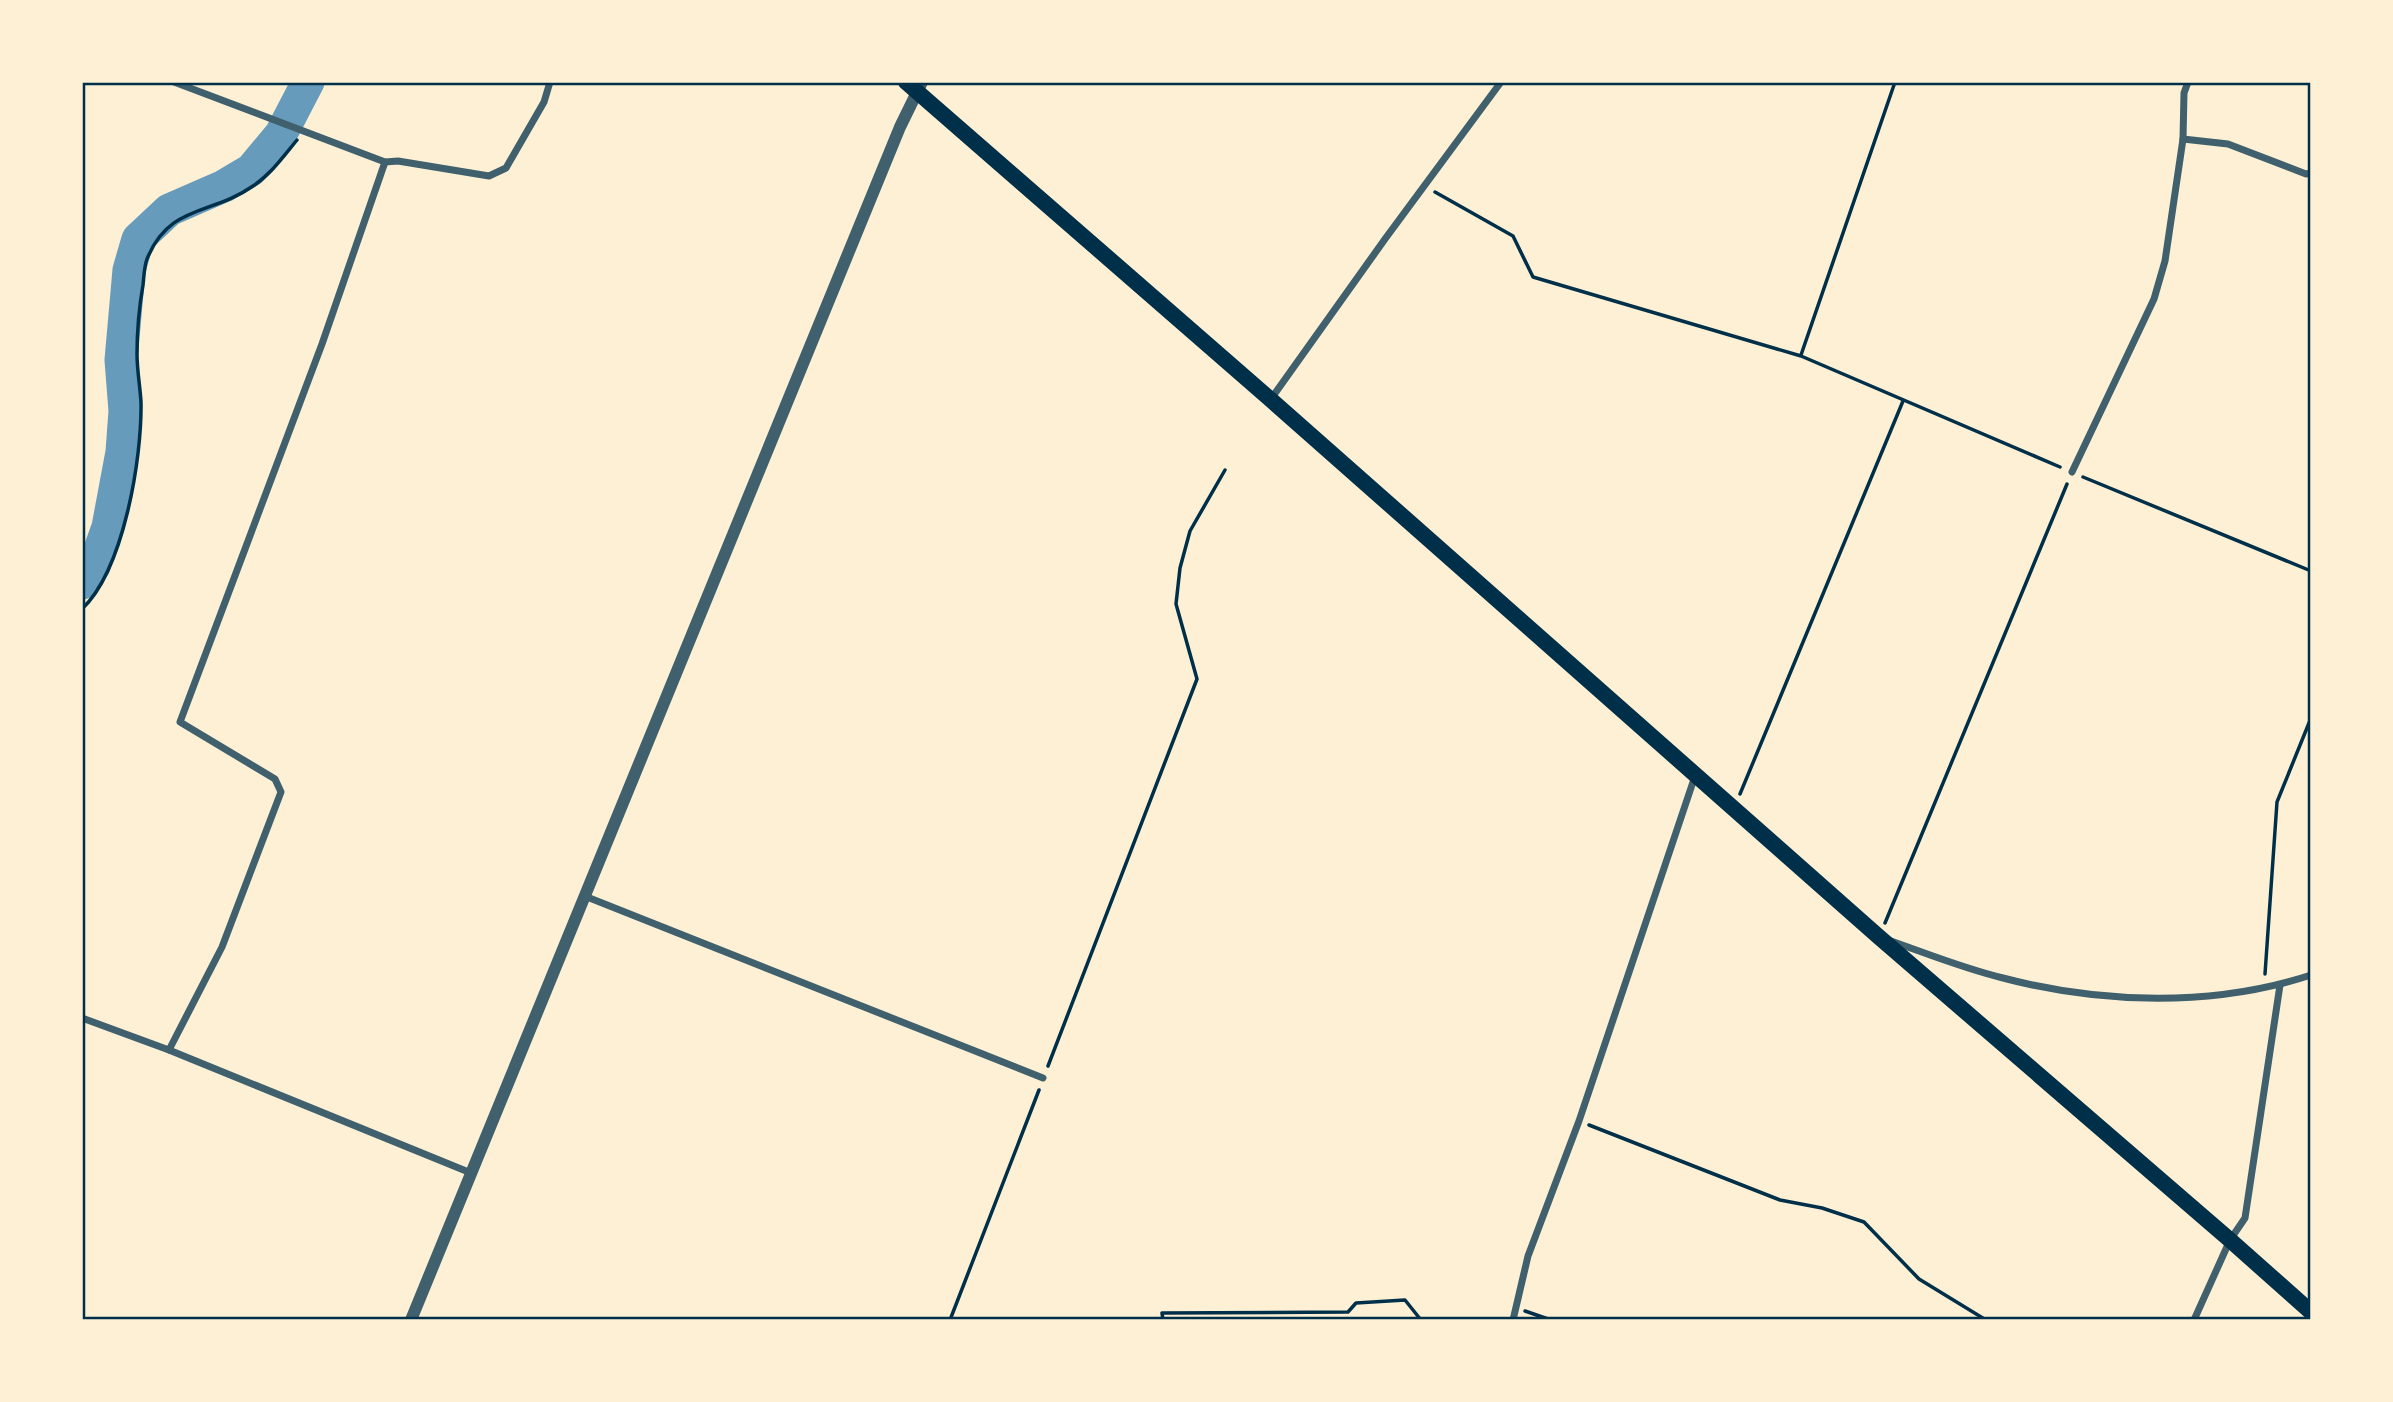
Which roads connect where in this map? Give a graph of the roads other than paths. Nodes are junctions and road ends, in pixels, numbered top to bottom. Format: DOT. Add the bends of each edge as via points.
graph roads {
  1 [pos="174,82"];
  2 [pos="550,82"];
  3 [pos="1501,82"];
  4 [pos="2188,82"];
  5 [pos="915,86"];
  6 [pos="2183,139"];
  7 [pos="385,162"];
  8 [pos="2311,173"];
  9 [pos="1270,399"];
  10 [pos="2072,472"];
  11 [pos="1695,775"];
  12 [pos="587,897"];
  13 [pos="1879,937"];
  14 [pos="2311,975"];
  15 [pos="2280,985"];
  16 [pos="82,1018"];
  17 [pos="169,1050"];
  18 [pos="1043,1078"];
  19 [pos="471,1174"];
  20 [pos="2231,1240"];
  21 [pos="2311,1312"];
  22 [pos="411,1320"];
  23 [pos="1513,1320"];
  24 [pos="2194,1320"];
  1 -- 7 [label="street"];
  2 -- 7 [label="street" via="544,102 506,168 498,172 489,176"];
  3 -- 9 [label="street"];
  4 -- 6 [label="street"];
  5 -- 9 [label="main road"];
  5 -- 12 [label="street"];
  6 -- 8 [label="street" via="2228,144"];
  6 -- 10 [label="street" via="2165,261 2154,299"];
  7 -- 17 [label="street" via="180,722 275,779 281,792 222,947"];
  9 -- 11 [label="main road"];
  11 -- 13 [label="main road"];
  11 -- 23 [label="street" via="1579,1121 1528,1256"];
  12 -- 18 [label="street"];
  12 -- 19 [label="street"];
  13 -- 15 [label="street" via="2003,978 2084,994 2160,998"];
  13 -- 20 [label="main road"];
  14 -- 15 [label="street"];
  15 -- 20 [label="street" via="2245,1218"];
  16 -- 17 [label="street"];
  17 -- 19 [label="street"];
  19 -- 22 [label="street"];
  20 -- 21 [label="main road"];
  20 -- 24 [label="street"];
}
